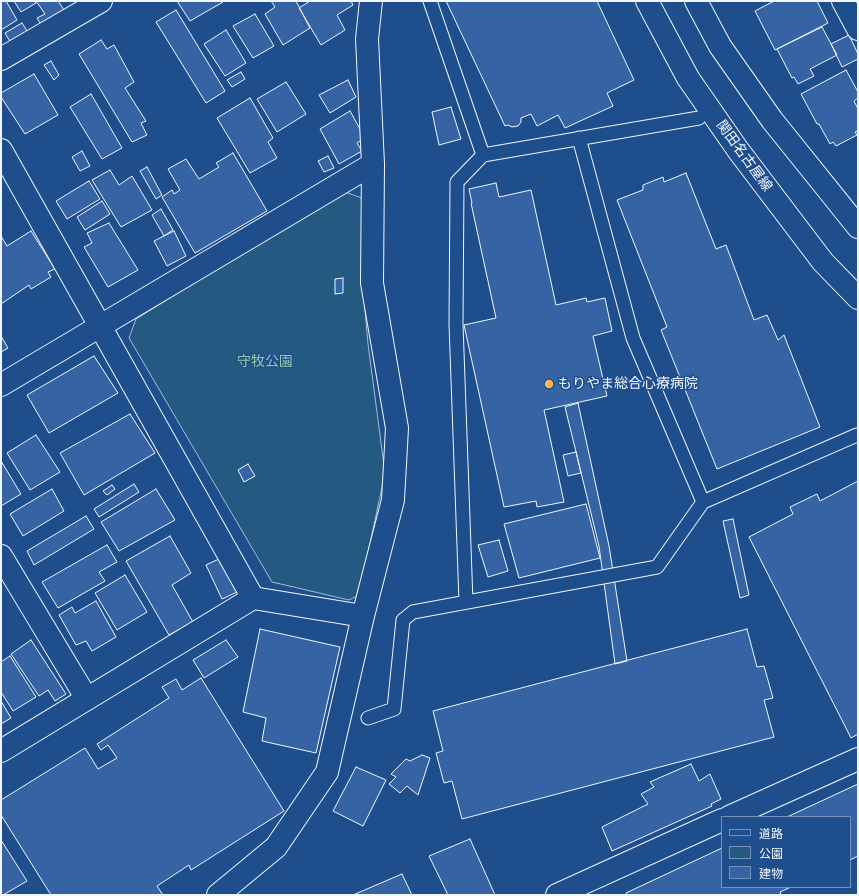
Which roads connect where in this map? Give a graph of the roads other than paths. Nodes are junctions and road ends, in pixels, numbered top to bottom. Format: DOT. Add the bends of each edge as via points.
graph roads {
  1 [pos="101,1"];
  2 [pos="371,1"];
  3 [pos="430,1"];
  4 [pos="647,1"];
  5 [pos="696,1"];
  6 [pos="843,1"];
  7 [pos="858,29"];
  8 [pos="1,59"];
  9 [pos="699,118"];
  10 [pos="579,138"];
  11 [pos="1,150"];
  12 [pos="483,155"];
  13 [pos="373,164"];
  14 [pos="858,227"];
  15 [pos="858,298"];
  16 [pos="100,326"];
  17 [pos="1,385"];
  18 [pos="857,435"];
  19 [pos="703,502"];
  20 [pos="1,556"];
  21 [pos="253,598"];
  22 [pos="466,602"];
  23 [pos="363,616"];
  24 [pos="88,699"];
  25 [pos="368,718"];
  26 [pos="1,751"];
  27 [pos="858,759"];
  28 [pos="731,816"];
  29 [pos="721,820"];
  30 [pos="218,895"];
  31 [pos="557,895"];
  1 -- 8 [label="street"];
  2 -- 13 [label="street" via="367,39"];
  3 -- 12 [label="lane"];
  4 -- 15 [label="street, 関田名古屋線" via="688,78 738,150 823,262"];
  5 -- 14 [label="street" via="720,46 772,120"];
  6 -- 7 [label="street"];
  9 -- 10 [label="lane"];
  10 -- 12 [label="lane"];
  10 -- 19 [label="lane" via="633,338"];
  11 -- 16 [label="street"];
  12 -- 22 [label="lane" via="457,182 456,324"];
  13 -- 16 [label="street"];
  13 -- 23 [label="street" via="372,283 397,428 393,500"];
  16 -- 17 [label="street"];
  16 -- 21 [label="street"];
  18 -- 19 [label="lane"];
  19 -- 22 [label="lane" via="657,567"];
  20 -- 24 [label="street"];
  21 -- 23 [label="street"];
  21 -- 24 [label="street"];
  22 -- 25 [label="lane" via="413,612 404,620 394,709"];
  23 -- 30 [label="street" via="327,772 276,847"];
  24 -- 26 [label="street"];
  27 -- 28 [label="street"];
  29 -- 31 [label="street"];
}
